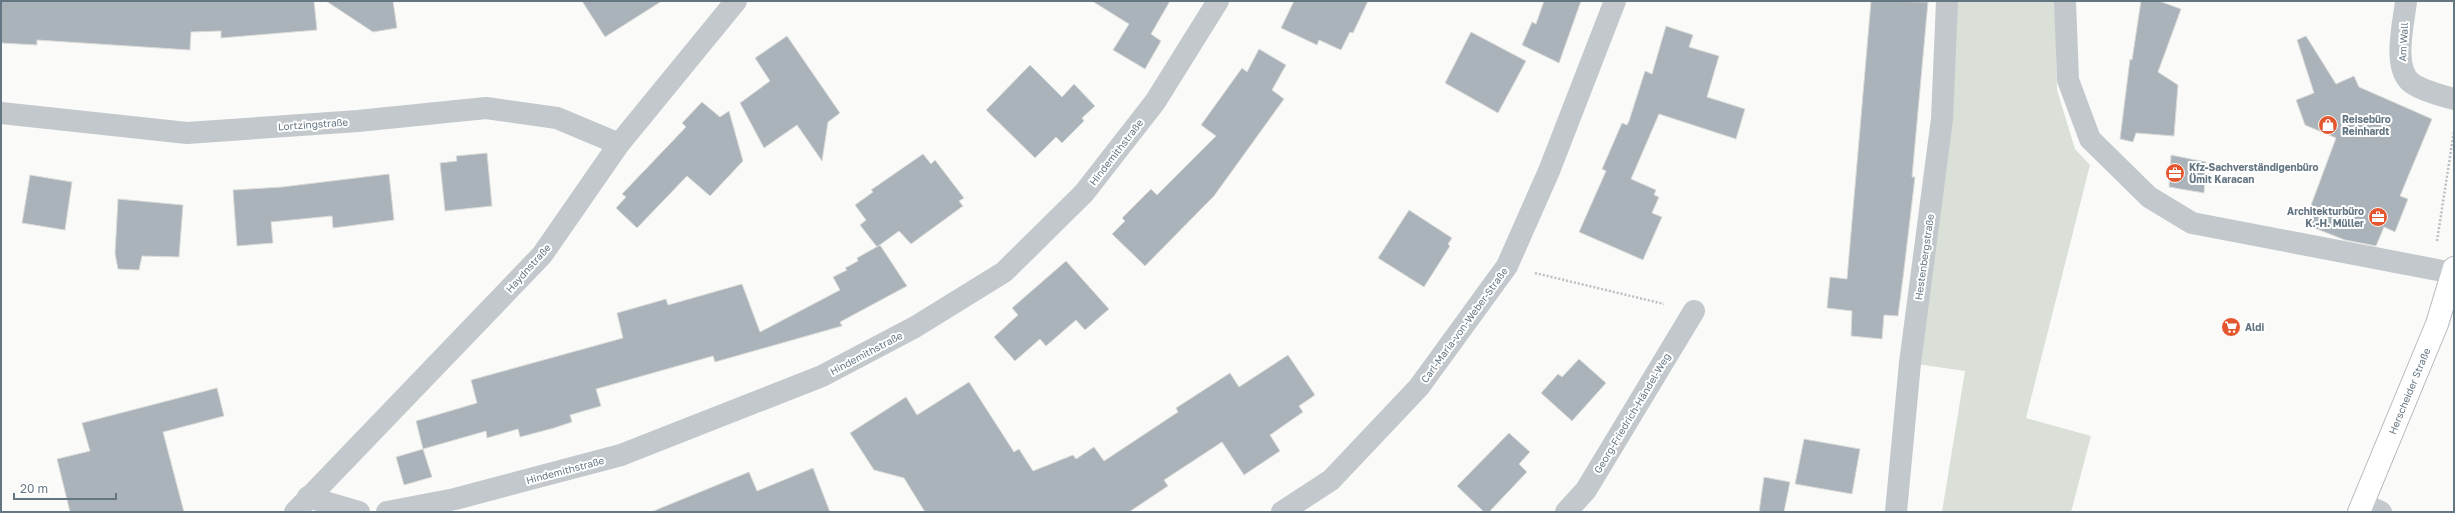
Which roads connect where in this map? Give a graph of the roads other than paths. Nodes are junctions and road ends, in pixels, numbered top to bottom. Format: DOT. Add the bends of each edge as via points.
graph roads {
  1 [pos="736,1"];
  2 [pos="1218,1"];
  3 [pos="1615,1"];
  4 [pos="1947,1"];
  5 [pos="2065,1"];
  6 [pos="2406,1"];
  7 [pos="2454,99"];
  8 [pos="1,113"];
  9 [pos="619,144"];
  10 [pos="2453,271"];
  11 [pos="2454,307"];
  12 [pos="1694,311"];
  13 [pos="2436,324"];
  14 [pos="302,504"];
  15 [pos="2368,509"];
  16 [pos="359,512"];
  17 [pos="387,512"];
  18 [pos="1282,512"];
  19 [pos="1566,512"];
  20 [pos="1896,512"];
  1 -- 9 [label="street, Haydnstraße"];
  2 -- 17 [label="street, Hindemithstraße" via="1155,102 1084,193 998,276 915,327 822,376 621,454 455,499"];
  3 -- 18 [label="street, Carl-Maria-von-Weber-Straße" via="1548,171 1507,266 1419,388 1331,480"];
  4 -- 20 [label="street, Hestenbergstraße" via="1942,119 1910,363"];
  5 -- 10 [label="street" via="2068,80 2090,139 2149,197 2192,223"];
  6 -- 7 [label="street, Am Wall" via="2400,58 2405,74 2413,84"];
  8 -- 9 [label="street, Lortzingstraße" via="187,133 358,121 486,108 557,118"];
  9 -- 14 [label="street, Haydnstraße" via="542,255"];
  10 -- 13 [label="main road, Herscheider Straße"];
  11 -- 13 [label="main road"];
  12 -- 19 [label="street, Georg-Friedrich-Händel-Weg" via="1586,490"];
  13 -- 15 [label="main road, Herscheider Straße"];
  14 -- 16 [label="street"];
}
